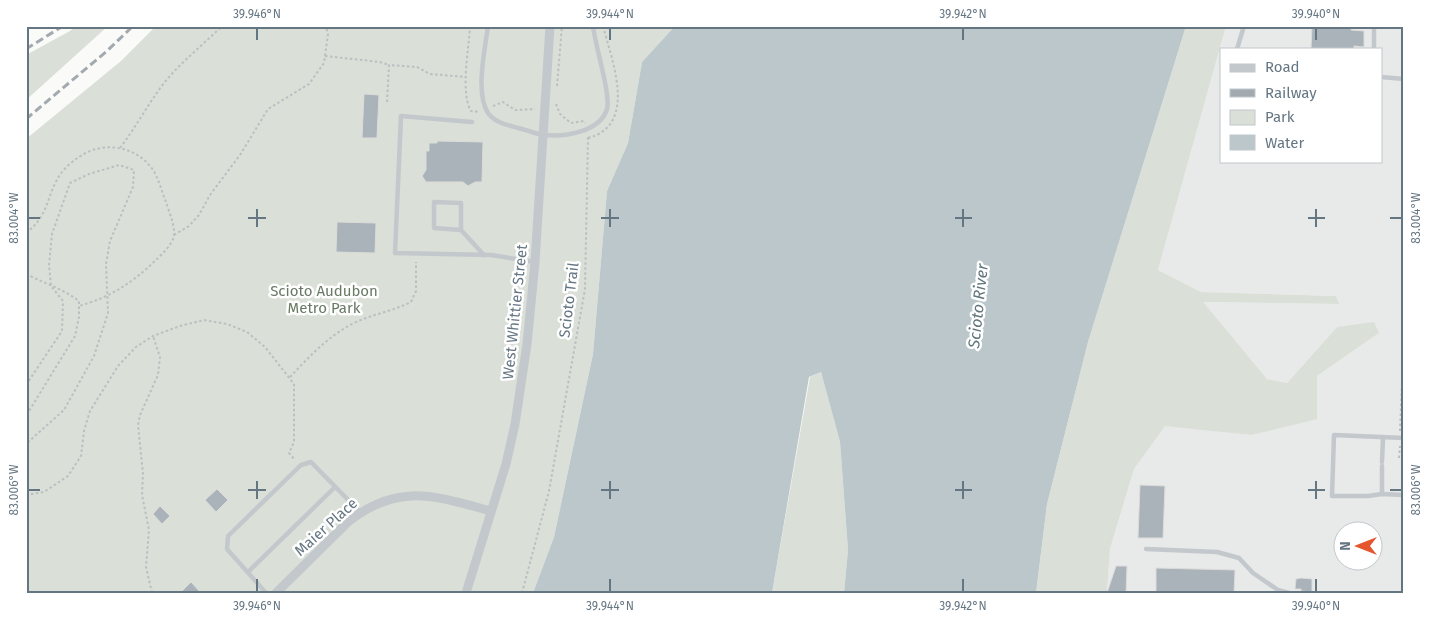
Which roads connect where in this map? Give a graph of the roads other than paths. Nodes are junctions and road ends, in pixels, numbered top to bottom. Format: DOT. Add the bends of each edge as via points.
graph roads {
  1 [pos="488,26"];
  2 [pos="550,26"];
  3 [pos="593,26"];
  4 [pos="1244,26"];
  5 [pos="1374,26"];
  6 [pos="1237,48"];
  7 [pos="1374,48"];
  8 [pos="1382,77"];
  9 [pos="1404,79"];
  10 [pos="472,122"];
  11 [pos="543,135"];
  12 [pos="461,230"];
  13 [pos="484,255"];
  14 [pos="535,262"];
  15 [pos="1383,437"];
  16 [pos="1402,438"];
  17 [pos="336,487"];
  18 [pos="1382,494"];
  19 [pos="1404,495"];
  20 [pos="491,511"];
  21 [pos="360,512"];
  22 [pos="1146,549"];
  23 [pos="248,572"];
  24 [pos="266,593"];
  25 [pos="276,593"];
  26 [pos="466,593"];
  27 [pos="1289,593"];
  1 -- 11 [label="lane" via="481,88 488,113 499,122"];
  2 -- 11 [label="street, West Whittier Street"];
  3 -- 11 [label="lane" via="607,108 601,120 588,130"];
  4 -- 6 [label="lane"];
  5 -- 7 [label="lane"];
  8 -- 9 [label="lane"];
  10 -- 13 [label="lane" via="401,116 395,253"];
  11 -- 14 [label="street, West Whittier Street"];
  12 -- 12 [label="lane" via="461,202 434,202 434,228"];
  12 -- 13 [label="lane"];
  13 -- 14 [label="lane"];
  14 -- 20 [label="street, West Whittier Street" via="527,344 514,424"];
  15 -- 16 [label="lane"];
  15 -- 18 [label="lane"];
  15 -- 18 [label="lane" via="1334,436 1332,496"];
  17 -- 21 [label="lane"];
  17 -- 23 [label="lane"];
  17 -- 23 [label="lane" via="311,462 301,465 228,536 227,548"];
  18 -- 19 [label="lane"];
  20 -- 21 [label="street, Maier Place" via="412,495 386,499"];
  20 -- 26 [label="street, West Whittier Street"];
  21 -- 25 [label="street, Maier Place"];
  22 -- 27 [label="lane" via="1217,552 1239,558 1253,573 1278,590"];
  23 -- 24 [label="lane"];
}
